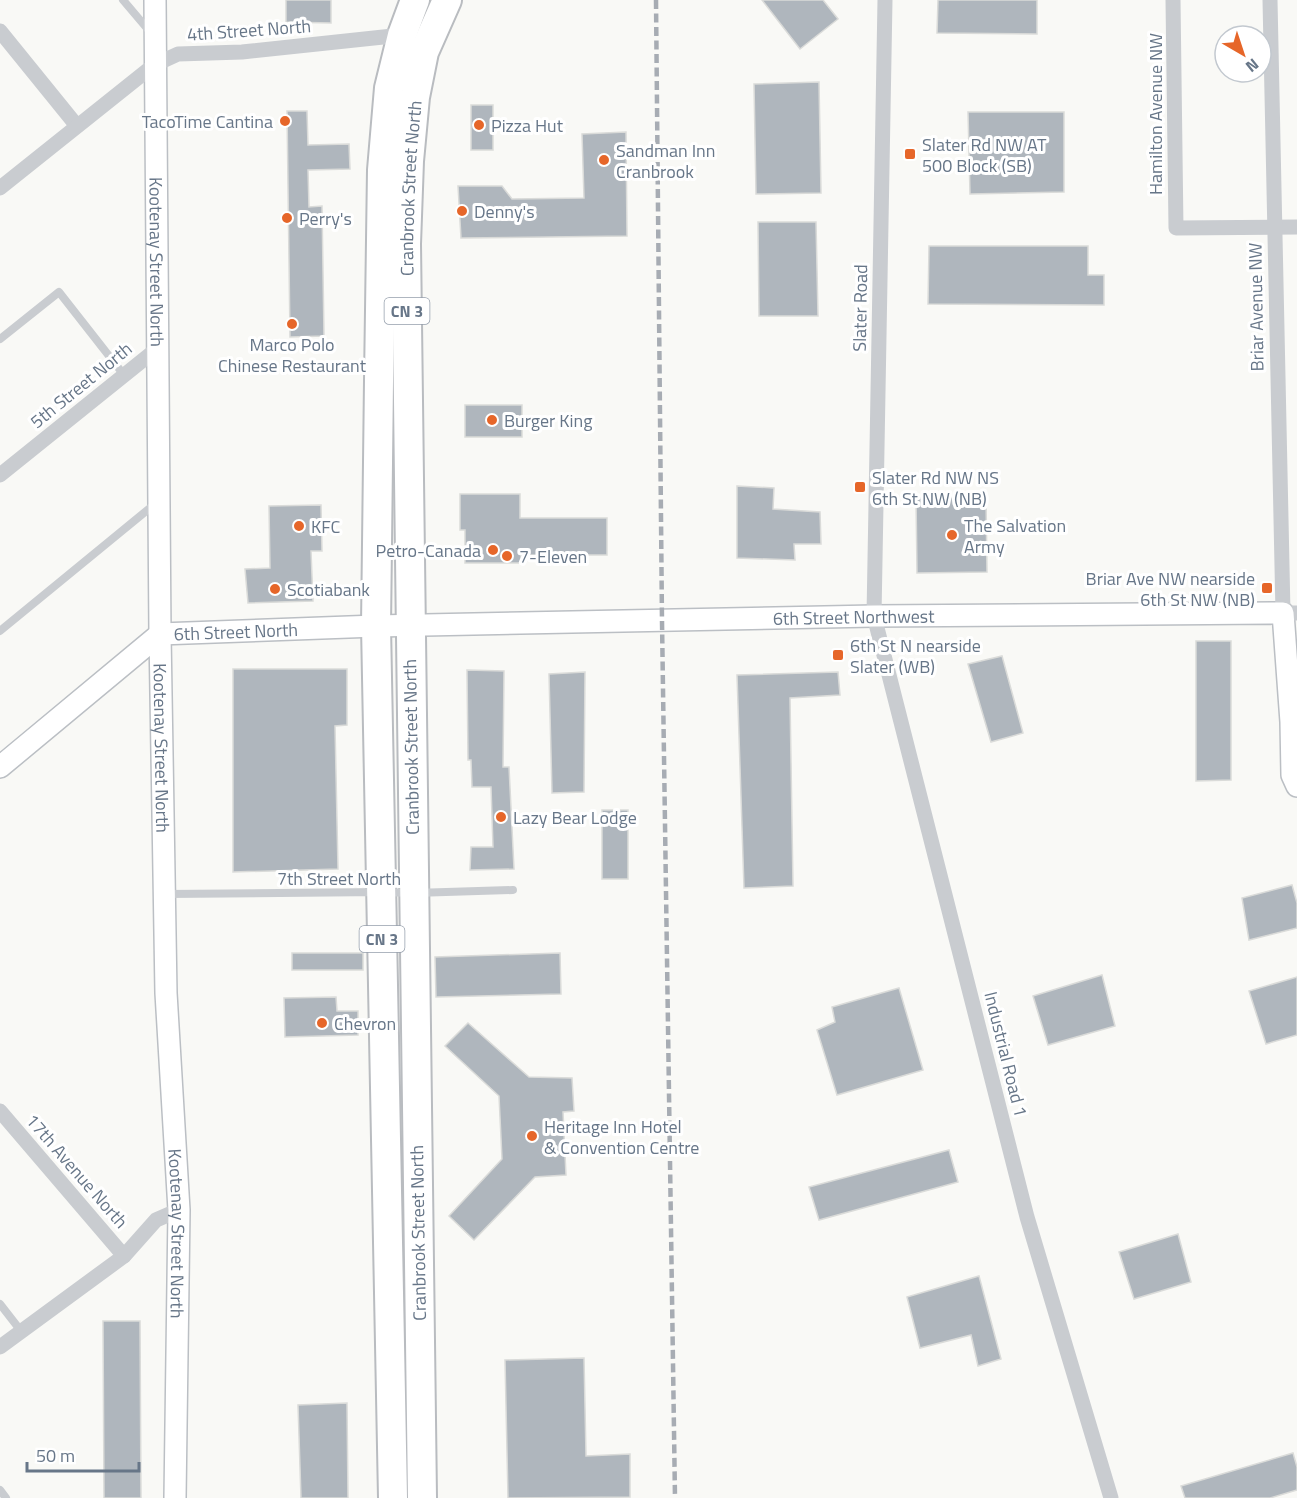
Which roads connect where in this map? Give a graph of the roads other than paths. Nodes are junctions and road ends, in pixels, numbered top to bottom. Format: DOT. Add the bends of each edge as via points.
graph roads {
  1 [pos="123,0"];
  2 [pos="155,0"];
  3 [pos="414,0"];
  4 [pos="885,0"];
  5 [pos="1173,0"];
  6 [pos="1270,0"];
  7 [pos="446,1"];
  8 [pos="0,31"];
  9 [pos="402,35"];
  10 [pos="156,40"];
  11 [pos="154,65"];
  12 [pos="77,126"];
  13 [pos="0,188"];
  14 [pos="1274,227"];
  15 [pos="1297,227"];
  16 [pos="0,339"];
  17 [pos="158,348"];
  18 [pos="124,375"];
  19 [pos="0,475"];
  20 [pos="159,501"];
  21 [pos="1290,613"];
  22 [pos="874,616"];
  23 [pos="376,626"];
  24 [pos="410,626"];
  25 [pos="0,631"];
  26 [pos="160,634"];
  27 [pos="0,766"];
  28 [pos="1297,786"];
  29 [pos="513,890"];
  30 [pos="381,892"];
  31 [pos="414,893"];
  32 [pos="165,894"];
  33 [pos="0,1111"];
  34 [pos="179,1210"];
  35 [pos="124,1256"];
  36 [pos="0,1304"];
  37 [pos="21,1330"];
  38 [pos="0,1347"];
  39 [pos="0,1490"];
  40 [pos="6,1498"];
  41 [pos="175,1498"];
  42 [pos="393,1498"];
  43 [pos="422,1498"];
  44 [pos="1111,1498"];
  1 -- 10 [label="lane"];
  2 -- 10 [label="street, Kootenay Street North"];
  3 -- 9 [label="highway, Cranbrook Street North / CN 3"];
  4 -- 22 [label="street, Slater Road"];
  5 -- 14 [label="street, Hamilton Avenue NW" via="1176,228"];
  6 -- 14 [label="street, Briar Avenue NW"];
  7 -- 24 [label="highway, Cranbrook Street North / CN 3" via="424,52 409,161 406,244"];
  8 -- 12 [label="street"];
  9 -- 11 [label="street, 4th Street North" via="242,52 178,54"];
  9 -- 23 [label="highway, Cranbrook Street North / CN 3" via="389,88 382,170"];
  10 -- 11 [label="street, Kootenay Street North"];
  11 -- 12 [label="street, 4th Street North"];
  11 -- 17 [label="street, Kootenay Street North"];
  12 -- 13 [label="street, 4th Street North"];
  14 -- 15 [label="street"];
  14 -- 21 [label="street, Briar Avenue NW"];
  16 -- 18 [label="lane" via="59,292"];
  17 -- 18 [label="street, 5th Street North"];
  17 -- 20 [label="street, Kootenay Street North"];
  18 -- 19 [label="street, 5th Street North"];
  20 -- 25 [label="lane"];
  20 -- 26 [label="street, Kootenay Street North"];
  21 -- 22 [label="street, 6th Street Northwest"];
  21 -- 28 [label="street" via="1292,775"];
  22 -- 24 [label="street, 6th Street Northwest"];
  22 -- 44 [label="street, Industrial Road 1" via="1027,1217"];
  23 -- 24 [label="street, 6th Street North"];
  23 -- 26 [label="street, 6th Street North"];
  23 -- 30 [label="highway, Cranbrook Street North / CN 3"];
  24 -- 31 [label="highway, Cranbrook Street North / CN 3"];
  26 -- 27 [label="street, 6th Street North"];
  26 -- 32 [label="street, Kootenay Street North"];
  29 -- 31 [label="lane, 7th Street North"];
  30 -- 31 [label="lane, 7th Street North"];
  30 -- 32 [label="lane, 7th Street North"];
  30 -- 42 [label="highway, Cranbrook Street North / CN 3"];
  31 -- 43 [label="highway, Cranbrook Street North / CN 3"];
  32 -- 34 [label="street, Kootenay Street North" via="166,993"];
  33 -- 35 [label="street, 17th Avenue North"];
  34 -- 35 [label="street" via="156,1220"];
  34 -- 41 [label="street, Kootenay Street North"];
  35 -- 37 [label="street"];
  36 -- 37 [label="lane"];
  37 -- 38 [label="street"];
  39 -- 40 [label="lane"];
}
